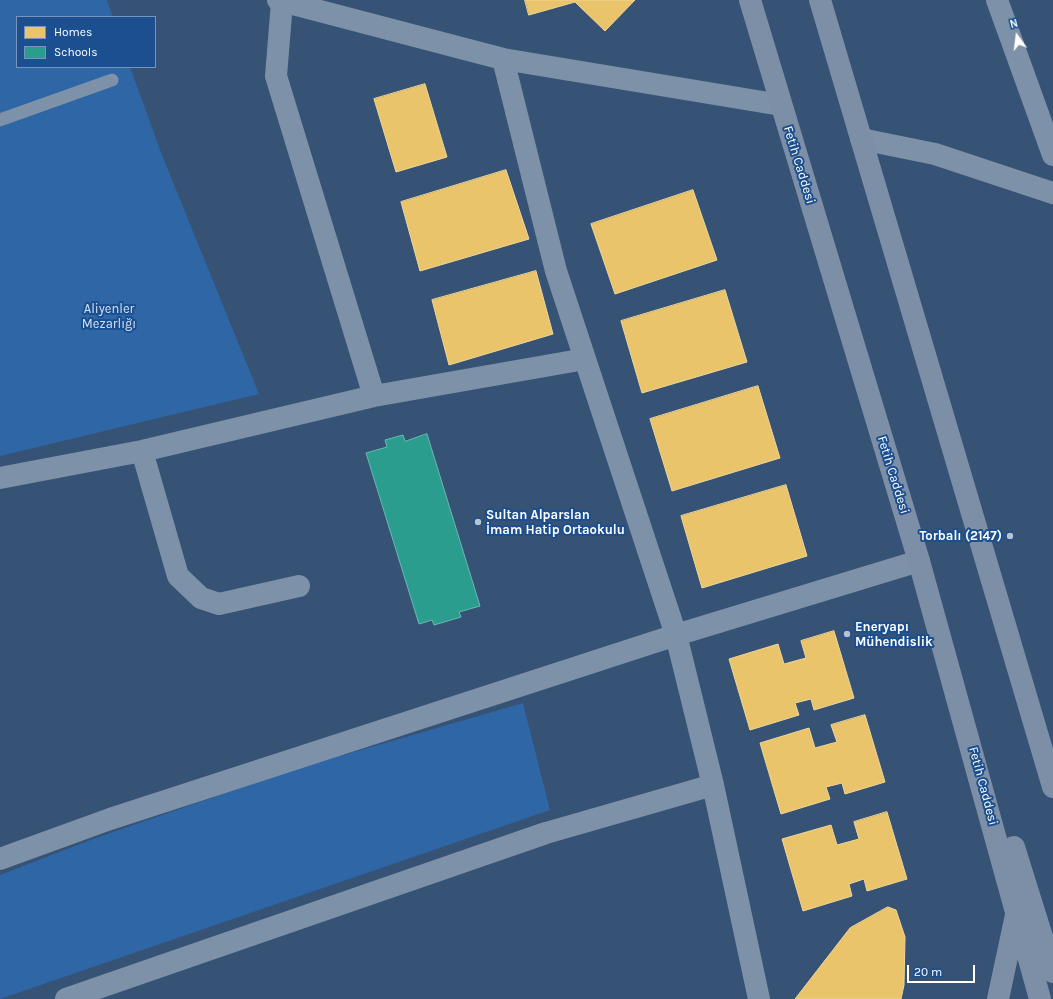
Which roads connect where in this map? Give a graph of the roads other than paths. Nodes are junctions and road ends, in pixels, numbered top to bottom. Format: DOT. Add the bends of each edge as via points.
graph roads {
  1 [pos="750,0"];
  2 [pos="820,0"];
  3 [pos="996,0"];
  4 [pos="280,1"];
  5 [pos="503,59"];
  6 [pos="112,80"];
  7 [pos="781,105"];
  8 [pos="0,120"];
  9 [pos="861,139"];
  10 [pos="1053,155"];
  11 [pos="1053,193"];
  12 [pos="585,359"];
  13 [pos="374,396"];
  14 [pos="142,451"];
  15 [pos="0,478"];
  16 [pos="919,561"];
  17 [pos="299,586"];
  18 [pos="676,635"];
  19 [pos="713,785"];
  20 [pos="1053,787"];
  21 [pos="984,789"];
  22 [pos="0,859"];
  23 [pos="1016,912"];
  24 [pos="1053,972"];
  25 [pos="66,999"];
  26 [pos="759,999"];
  27 [pos="998,999"];
  28 [pos="1040,999"];
  1 -- 7 [label="main road, Fetih Caddesi"];
  2 -- 9 [label="main road"];
  3 -- 10 [label="street"];
  4 -- 5 [label="street"];
  4 -- 13 [label="street" via="276,76"];
  5 -- 7 [label="street"];
  5 -- 12 [label="street" via="556,271"];
  6 -- 8 [label="lane"];
  7 -- 16 [label="main road, Fetih Caddesi"];
  9 -- 11 [label="street" via="935,154"];
  9 -- 20 [label="main road"];
  12 -- 13 [label="street"];
  12 -- 18 [label="street"];
  13 -- 14 [label="street"];
  14 -- 15 [label="street"];
  14 -- 17 [label="street" via="178,576 201,598 219,604"];
  16 -- 18 [label="street"];
  16 -- 21 [label="main road, Fetih Caddesi"];
  18 -- 19 [label="street"];
  18 -- 22 [label="street" via="110,819"];
  19 -- 25 [label="street" via="546,833"];
  19 -- 26 [label="street"];
  21 -- 23 [label="main road, Fetih Caddesi"];
  21 -- 24 [label="main road" via="1012,843"];
  23 -- 27 [label="main road"];
  23 -- 28 [label="main road, Fetih Caddesi"];
}
